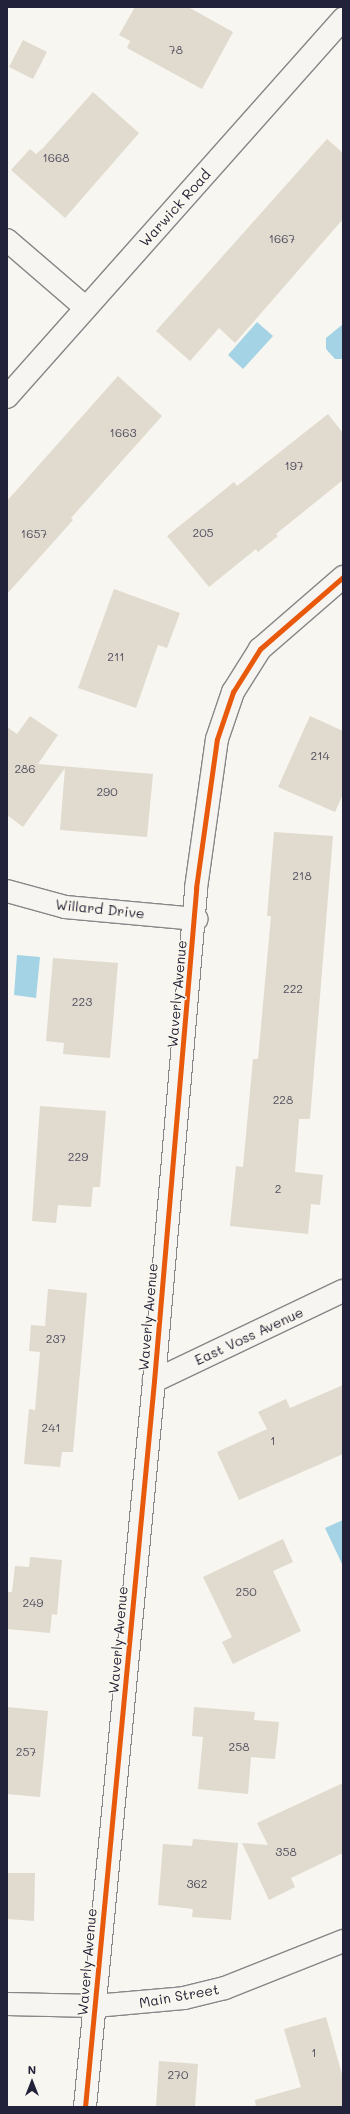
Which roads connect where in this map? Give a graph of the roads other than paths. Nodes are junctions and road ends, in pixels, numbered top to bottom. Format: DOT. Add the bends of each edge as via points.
graph roads {
  1 [pos="333,7"];
  2 [pos="343,13"];
  3 [pos="343,19"];
  4 [pos="7,240"];
  5 [pos="86,308"];
  6 [pos="7,397"];
  7 [pos="343,577"];
  8 [pos="7,891"];
  9 [pos="196,919"];
  10 [pos="343,1291"];
  11 [pos="154,1381"];
  12 [pos="343,1941"];
  13 [pos="7,2004"];
  14 [pos="95,2006"];
  15 [pos="85,2107"];
  1 -- 2 [label="street"];
  3 -- 5 [label="street, Warwick Road"];
  4 -- 5 [label="street"];
  5 -- 6 [label="street, Warwick Road"];
  7 -- 9 [label="street, Waverly Avenue" via="260,649 233,692 217,738 196,888"];
  8 -- 9 [label="street, Willard Drive" via="65,907"];
  9 -- 11 [label="street, Waverly Avenue"];
  10 -- 11 [label="street, East Voss Avenue"];
  11 -- 14 [label="street, Waverly Avenue"];
  12 -- 14 [label="street, Main Street" via="225,1988 177,1999"];
  13 -- 14 [label="street, Main Street"];
  14 -- 15 [label="street, Waverly Avenue"];
}
